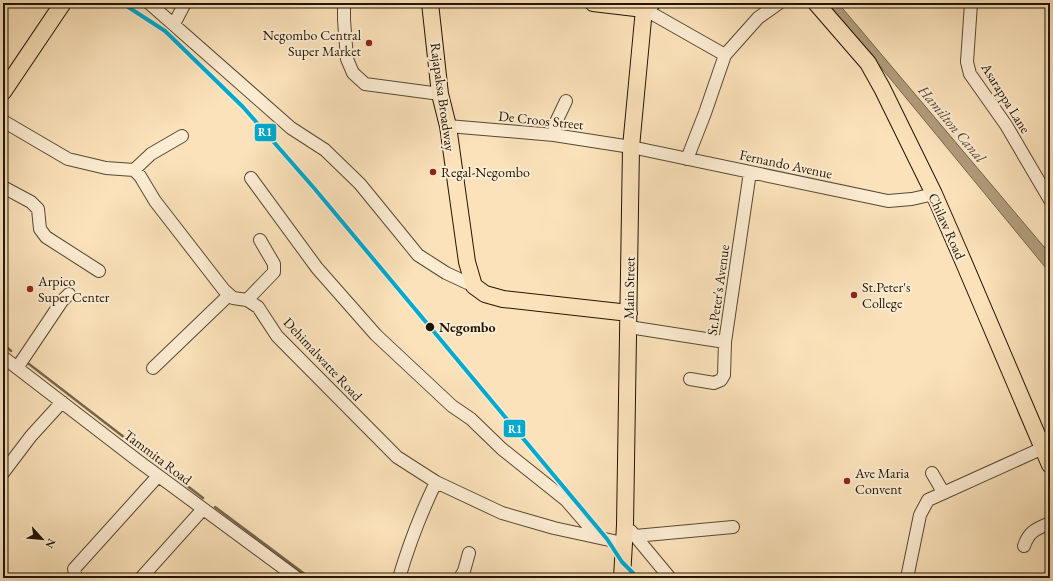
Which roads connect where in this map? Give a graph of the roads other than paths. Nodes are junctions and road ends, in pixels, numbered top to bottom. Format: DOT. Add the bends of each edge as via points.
graph roads {
  1 [pos="63,3"];
  2 [pos="149,3"];
  3 [pos="185,3"];
  4 [pos="344,3"];
  5 [pos="430,3"];
  6 [pos="600,3"];
  7 [pos="779,3"];
  8 [pos="816,3"];
  9 [pos="971,3"];
  10 [pos="648,6"];
  11 [pos="174,24"];
  12 [pos="725,55"];
  13 [pos="3,92"];
  14 [pos="440,94"];
  15 [pos="566,101"];
  16 [pos="3,121"];
  17 [pos="448,126"];
  18 [pos="554,135"];
  19 [pos="182,136"];
  20 [pos="631,147"];
  21 [pos="687,159"];
  22 [pos="134,170"];
  23 [pos="750,172"];
  24 [pos="252,178"];
  25 [pos="3,187"];
  26 [pos="934,194"];
  27 [pos="1050,200"];
  28 [pos="260,240"];
  29 [pos="99,271"];
  30 [pos="474,286"];
  31 [pos="69,294"];
  32 [pos="229,295"];
  33 [pos="247,300"];
  34 [pos="629,320"];
  35 [pos="725,342"];
  36 [pos="3,357"];
  37 [pos="18,368"];
  38 [pos="153,368"];
  39 [pos="690,380"];
  40 [pos="62,402"];
  41 [pos="1042,448"];
  42 [pos="1050,465"];
  43 [pos="3,473"];
  44 [pos="932,473"];
  45 [pos="158,476"];
  46 [pos="436,482"];
  47 [pos="943,492"];
  48 [pos="203,509"];
  49 [pos="1050,523"];
  50 [pos="733,527"];
  51 [pos="628,535"];
  52 [pos="598,536"];
  53 [pos="1024,546"];
  54 [pos="469,553"];
  55 [pos="76,578"];
  56 [pos="141,578"];
  57 [pos="297,578"];
  58 [pos="398,578"];
  59 [pos="460,578"];
  60 [pos="622,578"];
  61 [pos="670,578"];
  62 [pos="907,578"];
  1 -- 13 [label="main road"];
  2 -- 11 [label="street"];
  3 -- 11 [label="street"];
  4 -- 14 [label="street" via="347,59 353,73 365,84"];
  5 -- 14 [label="main road, Rajapaksa Broadway"];
  6 -- 10 [label="main road"];
  7 -- 12 [label="street" via="758,18"];
  8 -- 26 [label="main road, Chilaw Road" via="868,63"];
  9 -- 27 [label="street, Asarappa Lane" via="967,62 970,74 1006,126"];
  10 -- 12 [label="street"];
  10 -- 20 [label="main road, Main Street"];
  11 -- 30 [label="street" via="291,128 325,150 360,184 418,254 446,273"];
  12 -- 21 [label="street"];
  14 -- 17 [label="main road, Rajapaksa Broadway"];
  15 -- 18 [label="street" via="556,122"];
  16 -- 22 [label="street" via="68,159 106,168"];
  17 -- 18 [label="street, De Croos Street"];
  17 -- 30 [label="main road, Rajapaksa Broadway" via="467,262"];
  18 -- 20 [label="street, De Croos Street"];
  19 -- 22 [label="street" via="151,154"];
  20 -- 21 [label="street, Fernando Avenue"];
  20 -- 34 [label="main road, Main Street"];
  21 -- 23 [label="street, Fernando Avenue"];
  22 -- 32 [label="street" via="155,201"];
  23 -- 26 [label="street, Fernando Avenue" via="888,201"];
  23 -- 35 [label="street, St.Peter's Avenue"];
  24 -- 52 [label="street" via="317,268 376,335 452,406 566,500"];
  25 -- 29 [label="street" via="31,202 38,209 40,229 46,237"];
  26 -- 41 [label="main road, Chilaw Road"];
  28 -- 33 [label="street" via="274,264 274,272"];
  30 -- 34 [label="main road" via="485,294 503,299"];
  31 -- 37 [label="street"];
  32 -- 33 [label="street, Dehimalwatte Road"];
  32 -- 38 [label="street"];
  33 -- 46 [label="street, Dehimalwatte Road" via="258,307 277,336 397,457"];
  34 -- 35 [label="street"];
  34 -- 51 [label="main road, Main Street"];
  35 -- 39 [label="street, St.Peter's Avenue" via="724,375 721,380 714,383"];
  36 -- 37 [label="street, Tammita Road"];
  37 -- 40 [label="street, Tammita Road"];
  40 -- 43 [label="street" via="31,436"];
  40 -- 45 [label="street, Tammita Road"];
  41 -- 42 [label="main road, Chilaw Road"];
  41 -- 47 [label="street"];
  44 -- 47 [label="street"];
  45 -- 48 [label="street, Tammita Road"];
  45 -- 55 [label="street" via="74,569"];
  46 -- 52 [label="street, Dehimalwatte Road" via="502,513 554,528"];
  46 -- 58 [label="street" via="410,540"];
  47 -- 62 [label="street" via="928,500 920,515"];
  48 -- 56 [label="street"];
  48 -- 57 [label="street, Tammita Road"];
  49 -- 53 [label="street" via="1035,529 1027,537"];
  50 -- 51 [label="street"];
  51 -- 52 [label="street, Dehimalwatte Road"];
  51 -- 60 [label="main road, Main Street"];
  51 -- 61 [label="street"];
  54 -- 59 [label="street"];
}
